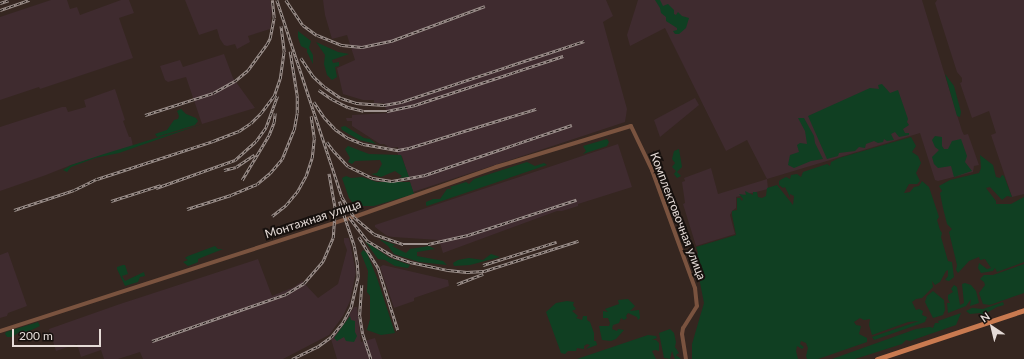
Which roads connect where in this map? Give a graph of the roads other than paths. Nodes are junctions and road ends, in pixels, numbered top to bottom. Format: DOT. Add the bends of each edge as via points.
graph roads {
  1 [pos="631,126"];
  2 [pos="1024,310"];
  3 [pos="0,331"];
  4 [pos="686,359"];
  5 [pos="877,359"];
  1 -- 3 [label="street, Монтажная улица" via="496,167 354,217"];
  1 -- 4 [label="street, Комплектовочная улица" via="652,170 695,288 697,306 682,334"];
  2 -- 5 [label="main road"];
}
